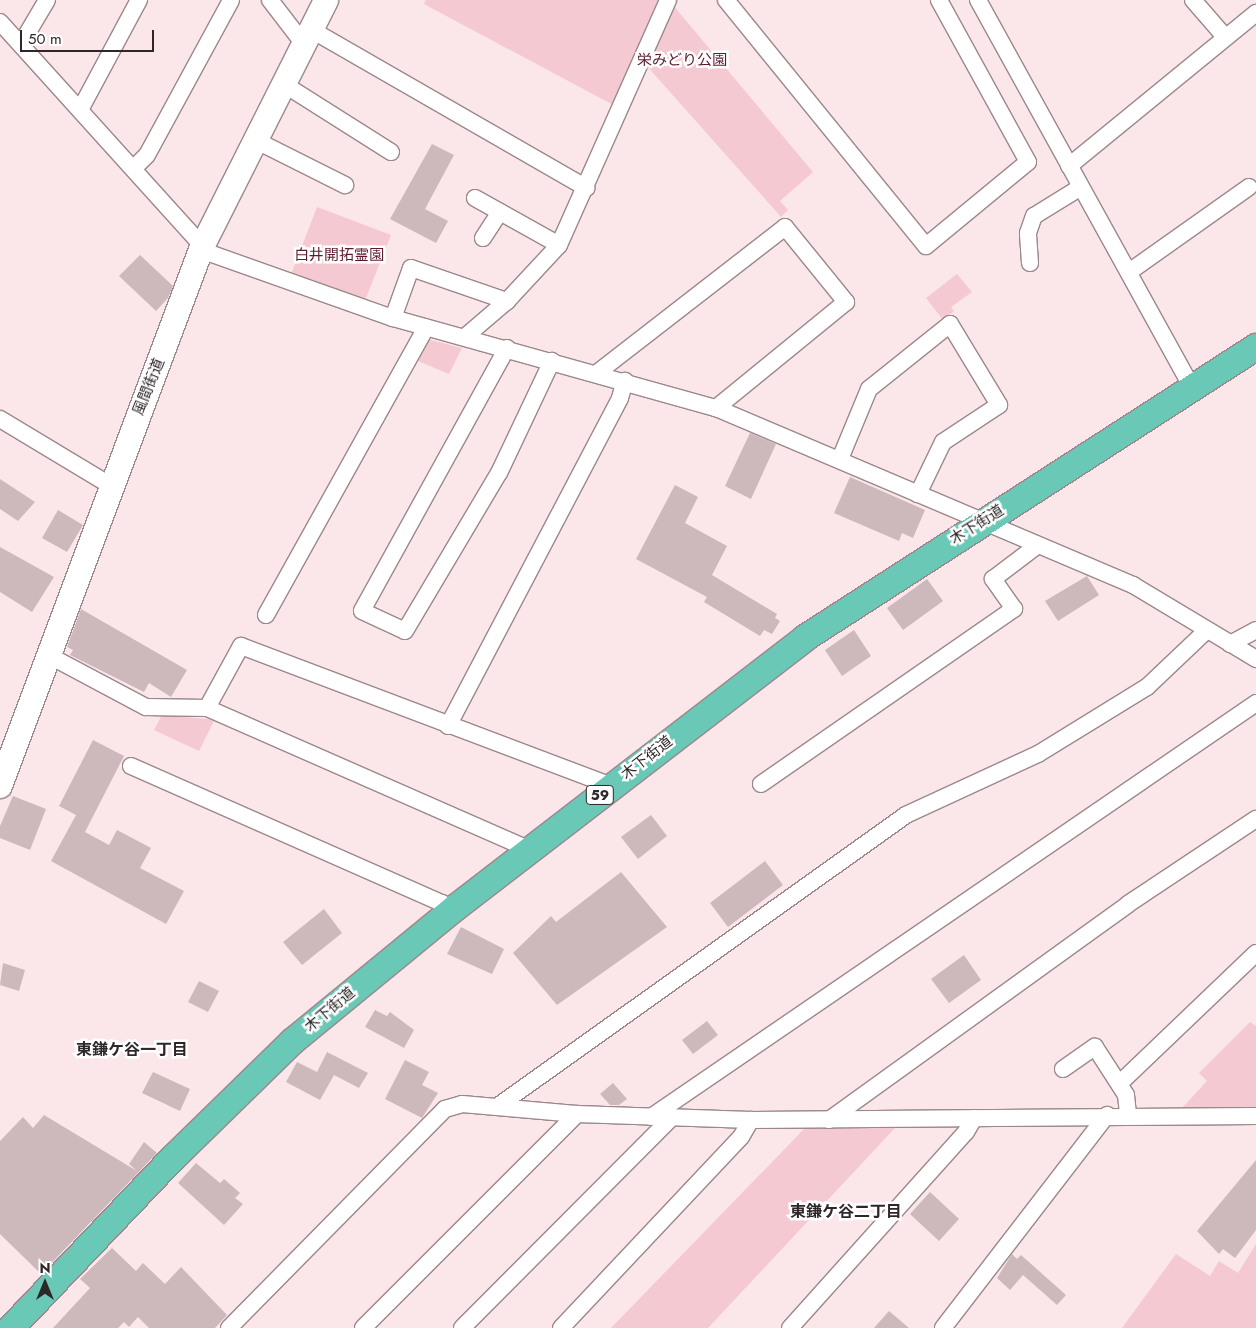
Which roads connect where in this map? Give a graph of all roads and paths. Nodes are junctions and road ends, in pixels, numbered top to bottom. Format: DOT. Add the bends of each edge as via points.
graph roads {
  1 [pos="47,0"];
  2 [pos="139,0"];
  3 [pos="231,0"];
  4 [pos="270,0"];
  5 [pos="326,0"];
  6 [pos="668,0"];
  7 [pos="726,0"];
  8 [pos="939,0"];
  9 [pos="978,0"];
  10 [pos="1193,0"];
  11 [pos="1256,13"];
  12 [pos="0,22"];
  13 [pos="307,36"];
  14 [pos="1226,37"];
  15 [pos="21,44"];
  16 [pos="282,83"];
  17 [pos="81,108"];
  18 [pos="255,140"];
  19 [pos="391,152"];
  20 [pos="1069,166"];
  21 [pos="134,168"];
  22 [pos="345,185"];
  23 [pos="1081,187"];
  24 [pos="1249,187"];
  25 [pos="587,188"];
  26 [pos="475,198"];
  27 [pos="500,212"];
  28 [pos="483,238"];
  29 [pos="559,245"];
  30 [pos="202,247"];
  31 [pos="1030,262"];
  32 [pos="1128,272"];
  33 [pos="507,300"];
  34 [pos="393,318"];
  35 [pos="426,327"];
  36 [pos="466,336"];
  37 [pos="1256,347"];
  38 [pos="507,348"];
  39 [pos="552,361"];
  40 [pos="597,373"];
  41 [pos="625,381"];
  42 [pos="1192,387"];
  43 [pos="716,408"];
  44 [pos="0,419"];
  45 [pos="840,459"];
  46 [pos="110,486"];
  47 [pos="918,494"];
  48 [pos="982,522"];
  49 [pos="1038,545"];
  50 [pos="266,615"];
  51 [pos="1256,630"];
  52 [pos="1206,631"];
  53 [pos="1230,644"];
  54 [pos="48,655"];
  55 [pos="1256,659"];
  56 [pos="1256,703"];
  57 [pos="207,708"];
  58 [pos="448,726"];
  59 [pos="131,766"];
  60 [pos="761,784"];
  61 [pos="0,786"];
  62 [pos="612,786"];
  63 [pos="1256,819"];
  64 [pos="531,850"];
  65 [pos="448,914"];
  66 [pos="1256,953"];
  67 [pos="1063,1069"];
  68 [pos="1120,1083"];
  69 [pos="498,1106"];
  70 [pos="577,1114"];
  71 [pos="1106,1114"];
  72 [pos="1128,1115"];
  73 [pos="1256,1116"];
  74 [pos="650,1117"];
  75 [pos="672,1117"];
  76 [pos="974,1118"];
  77 [pos="751,1120"];
  78 [pos="829,1120"];
  79 [pos="11,1328"];
  80 [pos="230,1328"];
  81 [pos="363,1328"];
  82 [pos="462,1328"];
  83 [pos="560,1328"];
  84 [pos="790,1328"];
  85 [pos="943,1328"];
  1 -- 15 [label="street"];
  2 -- 17 [label="street"];
  3 -- 21 [label="street" via="147,156"];
  4 -- 13 [label="street"];
  5 -- 13 [label="street, 風間街道"];
  6 -- 25 [label="street"];
  7 -- 8 [label="street" via="926,246 1028,162"];
  9 -- 20 [label="street"];
  10 -- 14 [label="street"];
  11 -- 14 [label="street"];
  12 -- 15 [label="street"];
  13 -- 16 [label="street, 風間街道"];
  13 -- 25 [label="street"];
  14 -- 20 [label="street"];
  15 -- 17 [label="street" via="53,83"];
  16 -- 18 [label="street, 風間街道"];
  16 -- 19 [label="street"];
  17 -- 21 [label="street"];
  18 -- 22 [label="street"];
  18 -- 30 [label="street, 風間街道"];
  20 -- 23 [label="street"];
  21 -- 30 [label="street"];
  23 -- 31 [label="street" via="1034,216 1028,233"];
  23 -- 32 [label="street"];
  24 -- 32 [label="street"];
  25 -- 29 [label="street"];
  26 -- 27 [label="street"];
  27 -- 28 [label="street"];
  27 -- 29 [label="street"];
  29 -- 33 [label="street"];
  30 -- 34 [label="street" via="287,284"];
  30 -- 46 [label="street, 風間街道"];
  32 -- 42 [label="street"];
  33 -- 34 [label="street" via="411,268"];
  33 -- 36 [label="street"];
  34 -- 35 [label="street"];
  35 -- 36 [label="street"];
  35 -- 50 [label="street"];
  36 -- 38 [label="street"];
  37 -- 42 [label="main road, 木下街道 / 59"];
  38 -- 39 [label="street"];
  38 -- 39 [label="street" via="362,611 405,631 499,473"];
  39 -- 40 [label="street"];
  40 -- 41 [label="street"];
  40 -- 43 [label="street" via="786,226 846,302"];
  41 -- 43 [label="street"];
  41 -- 58 [label="street" via="620,398"];
  42 -- 48 [label="main road, 木下街道 / 59"];
  43 -- 45 [label="street"];
  44 -- 46 [label="street"];
  45 -- 47 [label="street"];
  45 -- 47 [label="street" via="869,389 950,324 999,405 943,442"];
  46 -- 54 [label="street, 風間街道"];
  47 -- 48 [label="street"];
  48 -- 49 [label="street"];
  48 -- 62 [label="main road, 木下街道 / 59" via="805,638"];
  49 -- 52 [label="street" via="1133,585"];
  49 -- 60 [label="street" via="993,578 1014,609"];
  51 -- 53 [label="street"];
  52 -- 53 [label="street"];
  52 -- 69 [label="street" via="1147,687 1046,749 906,815"];
  53 -- 55 [label="street"];
  54 -- 57 [label="street" via="146,707"];
  54 -- 61 [label="street, 風間街道"];
  56 -- 74 [label="street"];
  57 -- 58 [label="street" via="241,646"];
  57 -- 64 [label="street"];
  58 -- 62 [label="street"];
  59 -- 65 [label="street" via="442,903"];
  62 -- 64 [label="main road, 木下街道 / 59"];
  63 -- 78 [label="street" via="1128,904"];
  64 -- 65 [label="main road, 木下街道 / 59"];
  65 -- 79 [label="main road, 木下街道 / 59" via="293,1041 174,1157"];
  66 -- 68 [label="street"];
  67 -- 68 [label="street" via="1095,1047"];
  68 -- 72 [label="street" via="1126,1096"];
  69 -- 70 [label="street"];
  69 -- 80 [label="street" via="462,1104 445,1109"];
  70 -- 74 [label="street"];
  70 -- 81 [label="street"];
  71 -- 72 [label="street"];
  71 -- 76 [label="street"];
  71 -- 85 [label="street"];
  72 -- 73 [label="street"];
  74 -- 75 [label="street"];
  75 -- 77 [label="street"];
  75 -- 82 [label="street"];
  76 -- 78 [label="street"];
  76 -- 84 [label="street" via="966,1132"];
  77 -- 78 [label="street"];
  77 -- 83 [label="street" via="741,1137"];
}
